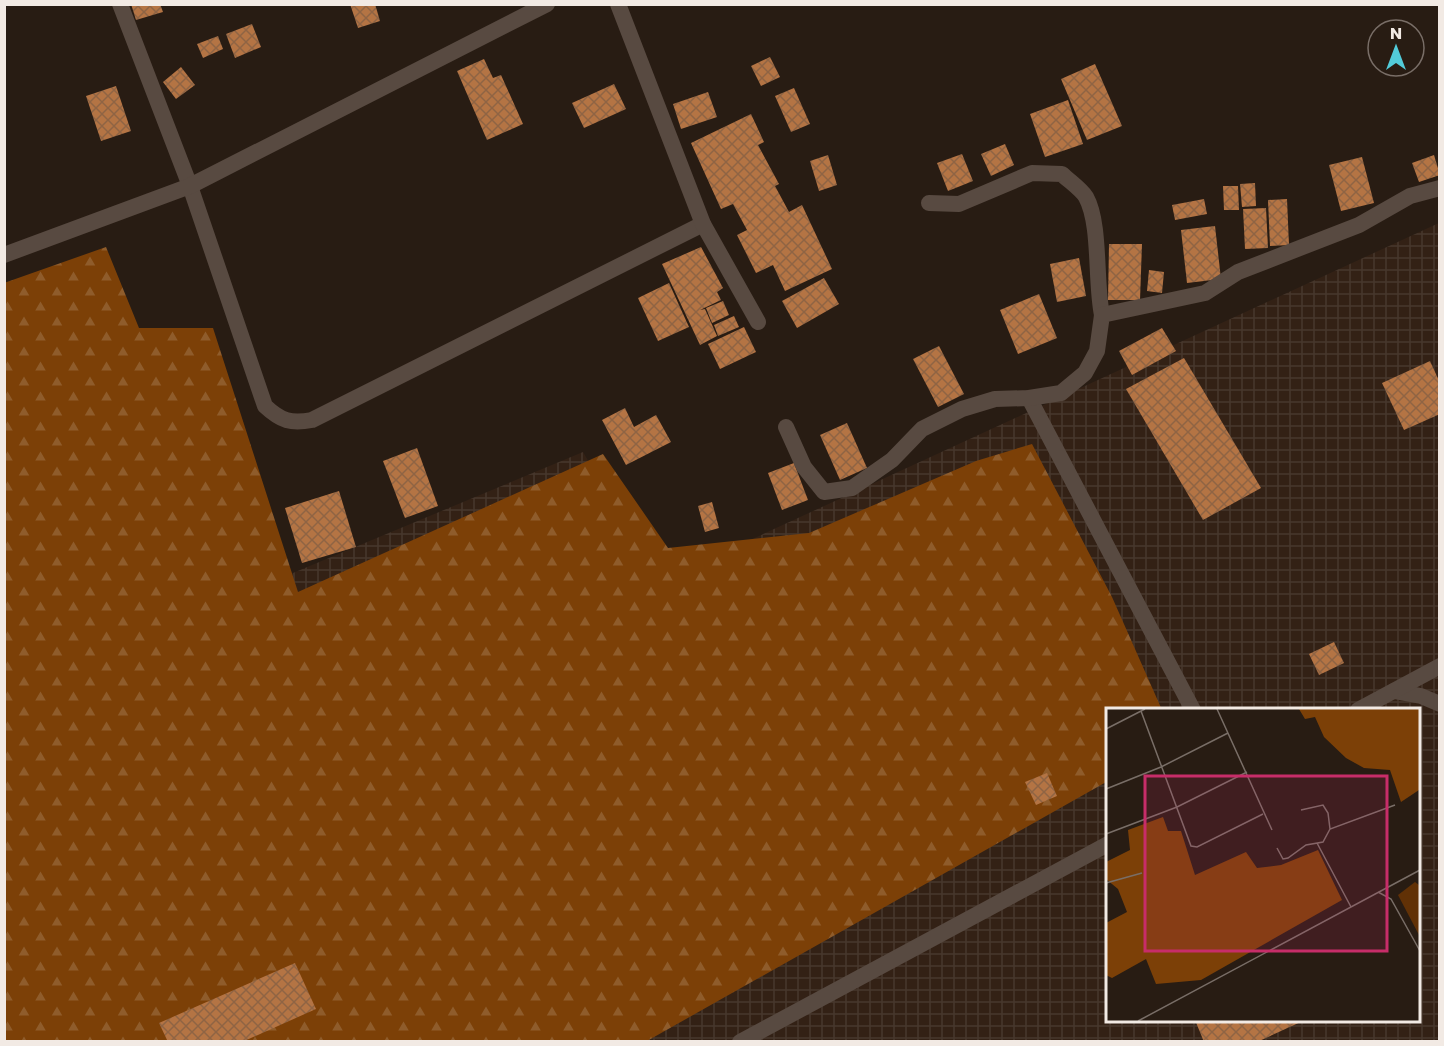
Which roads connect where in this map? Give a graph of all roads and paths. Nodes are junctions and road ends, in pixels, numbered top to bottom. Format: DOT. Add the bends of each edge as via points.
graph roads {
  1 [pos="120,4"];
  2 [pos="547,4"];
  3 [pos="618,4"];
  4 [pos="190,186"];
  5 [pos="1440,188"];
  6 [pos="929,203"];
  7 [pos="703,224"];
  8 [pos="4,255"];
  9 [pos="1102,315"];
  10 [pos="758,322"];
  11 [pos="1029,398"];
  12 [pos="786,427"];
  13 [pos="1440,666"];
  14 [pos="1394,691"];
  15 [pos="1440,704"];
  16 [pos="1192,708"];
  17 [pos="1362,708"];
  18 [pos="1106,845"];
  19 [pos="740,1041"];
  1 -- 4 [label="street"];
  2 -- 4 [label="street"];
  3 -- 7 [label="street"];
  4 -- 7 [label="street" via="266,406 276,416 300,422 312,420"];
  4 -- 8 [label="street"];
  5 -- 9 [label="street" via="1410,196 1359,225 1238,272 1204,293"];
  6 -- 9 [label="street" via="959,204 1032,173 1062,174 1085,196 1094,220"];
  7 -- 10 [label="street"];
  9 -- 11 [label="street" via="1097,351 1085,373 1061,393"];
  11 -- 12 [label="street" via="995,399 962,409 922,429 892,460 852,488 824,492 804,467"];
  11 -- 16 [label="street"];
  13 -- 14 [label="street"];
  14 -- 15 [label="street"];
  14 -- 17 [label="street"];
  18 -- 19 [label="street"];
}
